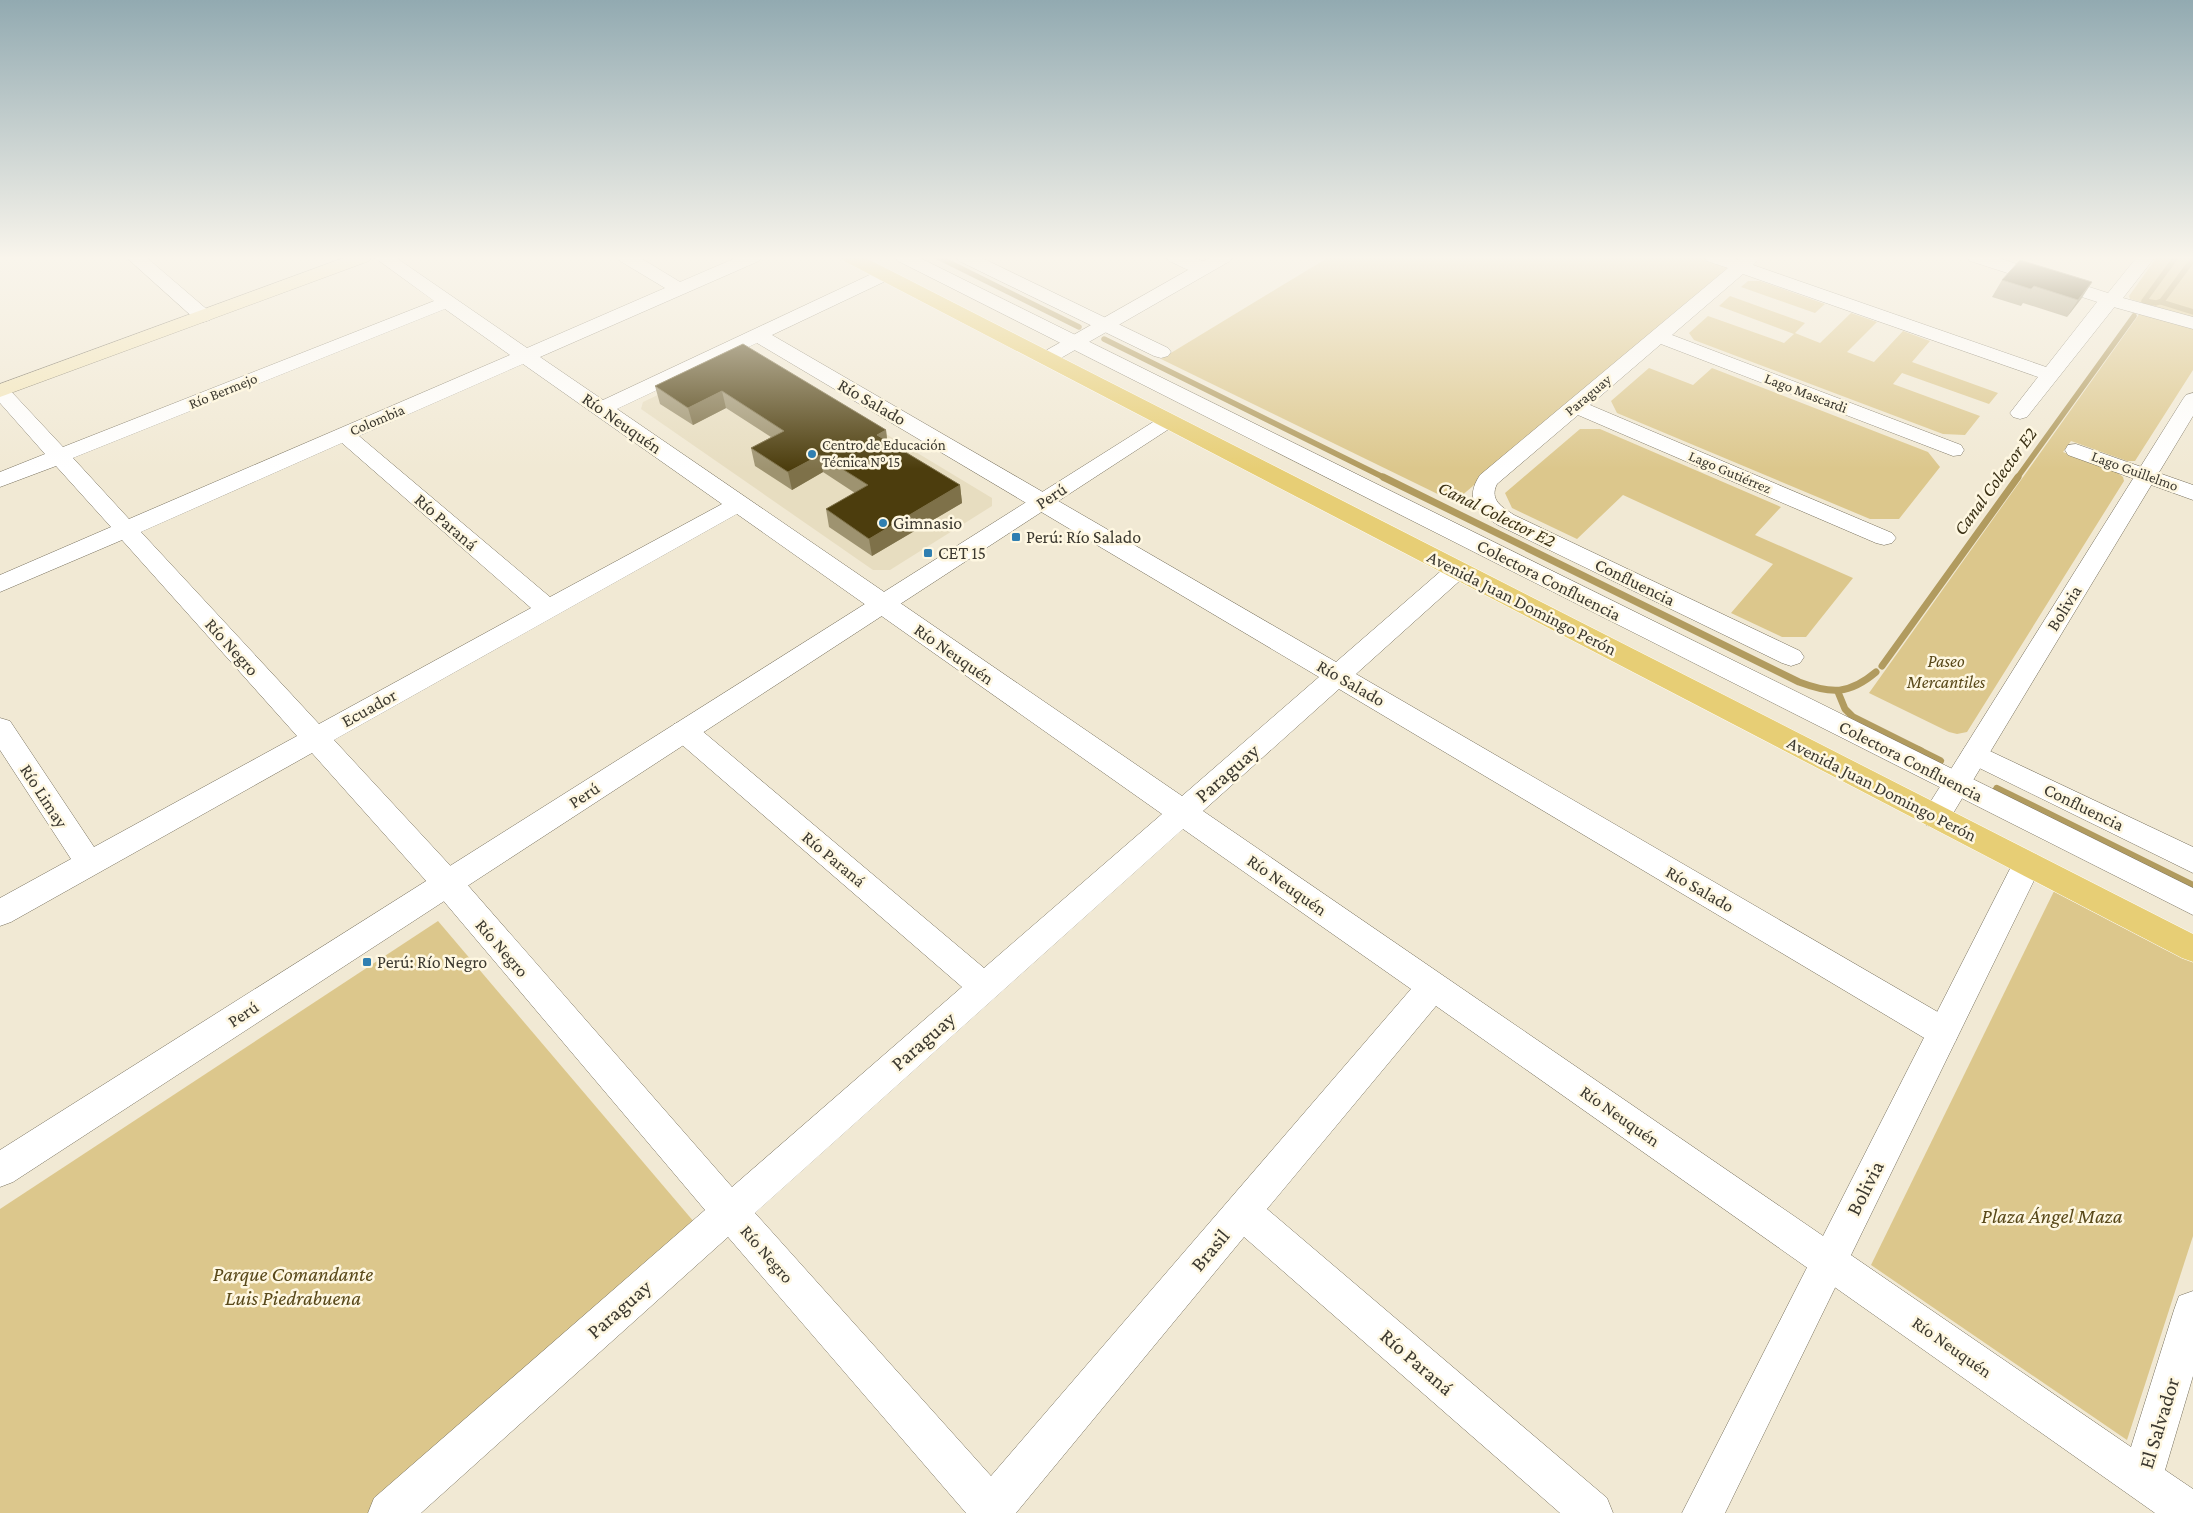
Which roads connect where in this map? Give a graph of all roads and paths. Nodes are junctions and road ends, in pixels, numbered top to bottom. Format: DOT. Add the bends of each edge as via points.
graph roads {
  1 [pos="172,328"];
  2 [pos="382,328"];
  3 [pos="484,328"];
  4 [pos="590,328"];
  5 [pos="772,328"];
  6 [pos="987,328"];
  7 [pos="1045,328"];
  8 [pos="1100,328"];
  9 [pos="1110,328"];
  10 [pos="1668,328"];
  11 [pos="1924,328"];
  12 [pos="2088,328"];
  13 [pos="758,334"];
  14 [pos="1658,336"];
  15 [pos="1074,342"];
  16 [pos="1161,352"];
  17 [pos="525,356"];
  18 [pos="1046,358"];
  19 [pos="2050,374"];
  20 [pos="0,391"];
  21 [pos="2193,400"];
  22 [pos="1576,406"];
  23 [pos="601,409"];
  24 [pos="2020,413"];
  25 [pos="1168,421"];
  26 [pos="344,434"];
  27 [pos="1953,450"];
  28 [pos="2076,450"];
  29 [pos="59,456"];
  30 [pos="2146,476"];
  31 [pos="0,480"];
  32 [pos="2193,493"];
  33 [pos="1484,501"];
  34 [pos="1042,502"];
  35 [pos="738,504"];
  36 [pos="125,529"];
  37 [pos="1884,538"];
  38 [pos="1458,570"];
  39 [pos="0,584"];
  40 [pos="882,604"];
  41 [pos="548,609"];
  42 [pos="1791,657"];
  43 [pos="1338,676"];
  44 [pos="0,728"];
  45 [pos="684,731"];
  46 [pos="315,738"];
  47 [pos="1974,754"];
  48 [pos="1956,784"];
  49 [pos="1183,812"];
  50 [pos="1936,817"];
  51 [pos="2193,860"];
  52 [pos="89,864"];
  53 [pos="2027,864"];
  54 [pos="447,884"];
  55 [pos="2193,902"];
  56 [pos="0,913"];
  57 [pos="2193,949"];
  58 [pos="1433,986"];
  59 [pos="984,987"];
  60 [pos="1943,1032"];
  61 [pos="0,1170"];
  62 [pos="730,1212"];
  63 [pos="1242,1212"];
  64 [pos="1828,1261"];
  65 [pos="2193,1310"];
  66 [pos="2142,1479"];
  67 [pos="991,1512"];
  68 [pos="389,1513"];
  69 [pos="1592,1513"];
  70 [pos="1703,1513"];
  71 [pos="2191,1513"];
  1 -- 20 [label="main road"];
  2 -- 29 [label="street, Río Bermejo"];
  3 -- 17 [label="street, Río Neuquén"];
  4 -- 17 [label="street, Colombia"];
  5 -- 13 [label="street"];
  6 -- 18 [label="main road, Avenida Juan Domingo Perón"];
  7 -- 15 [label="street, Colectora Confluencia"];
  8 -- 15 [label="street"];
  9 -- 16 [label="street"];
  10 -- 14 [label="street, Paraguay"];
  11 -- 19 [label="street"];
  12 -- 19 [label="street"];
  13 -- 23 [label="street"];
  13 -- 34 [label="street, Río Salado"];
  14 -- 22 [label="street, Paraguay"];
  14 -- 27 [label="street, Lago Mascardi"];
  15 -- 18 [label="street"];
  15 -- 48 [label="street, Colectora Confluencia"];
  17 -- 23 [label="street, Río Neuquén"];
  17 -- 26 [label="street, Colombia"];
  18 -- 25 [label="main road, Avenida Juan Domingo Perón"];
  19 -- 24 [label="street"];
  20 -- 29 [label="street, Río Negro"];
  21 -- 30 [label="street, Bolivia"];
  22 -- 33 [label="street, Paraguay" via="1488,480 1483,486"];
  22 -- 37 [label="street, Lago Gutiérrez"];
  23 -- 35 [label="street, Río Neuquén"];
  25 -- 34 [label="street, Perú"];
  25 -- 38 [label="main road, Avenida Juan Domingo Perón"];
  26 -- 36 [label="street, Colombia"];
  26 -- 41 [label="street, Río Paraná"];
  28 -- 30 [label="street, Lago Guillelmo"];
  29 -- 31 [label="street, Río Bermejo"];
  29 -- 36 [label="street, Río Negro"];
  30 -- 32 [label="street, Lago Guillelmo"];
  30 -- 47 [label="street, Bolivia"];
  33 -- 42 [label="street, Confluencia" via="1488,508 1506,520"];
  34 -- 40 [label="street, Perú"];
  34 -- 43 [label="street, Río Salado"];
  35 -- 40 [label="street, Río Neuquén"];
  35 -- 41 [label="street, Ecuador"];
  36 -- 39 [label="street, Colombia"];
  36 -- 46 [label="street, Río Negro"];
  38 -- 43 [label="street, Paraguay"];
  38 -- 50 [label="main road, Avenida Juan Domingo Perón"];
  40 -- 45 [label="street, Perú"];
  40 -- 49 [label="street, Río Neuquén"];
  41 -- 46 [label="street, Ecuador"];
  43 -- 49 [label="street, Paraguay"];
  43 -- 60 [label="street, Río Salado"];
  44 -- 52 [label="street, Río Limay"];
  45 -- 54 [label="street, Perú"];
  45 -- 59 [label="street, Río Paraná"];
  46 -- 52 [label="street, Ecuador"];
  46 -- 54 [label="street, Río Negro"];
  47 -- 48 [label="street, Bolivia"];
  47 -- 51 [label="street, Confluencia"];
  48 -- 50 [label="street, Bolivia"];
  48 -- 55 [label="street, Colectora Confluencia"];
  49 -- 58 [label="street, Río Neuquén"];
  49 -- 59 [label="street, Paraguay"];
  50 -- 53 [label="main road, Avenida Juan Domingo Perón"];
  52 -- 56 [label="street, Ecuador"];
  53 -- 57 [label="main road, Avenida Juan Domingo Perón"];
  53 -- 60 [label="street, Bolivia"];
  54 -- 61 [label="street, Perú"];
  54 -- 62 [label="street, Río Negro"];
  58 -- 63 [label="street, Brasil"];
  58 -- 64 [label="street, Río Neuquén"];
  59 -- 62 [label="street, Paraguay"];
  60 -- 64 [label="street, Bolivia"];
  62 -- 67 [label="street, Río Negro"];
  62 -- 68 [label="street, Paraguay"];
  63 -- 67 [label="street, Brasil"];
  63 -- 69 [label="street, Río Paraná"];
  64 -- 66 [label="street, Río Neuquén"];
  64 -- 70 [label="street, Bolivia"];
  65 -- 66 [label="street, El Salvador"];
  66 -- 71 [label="street, Río Neuquén"];
}
